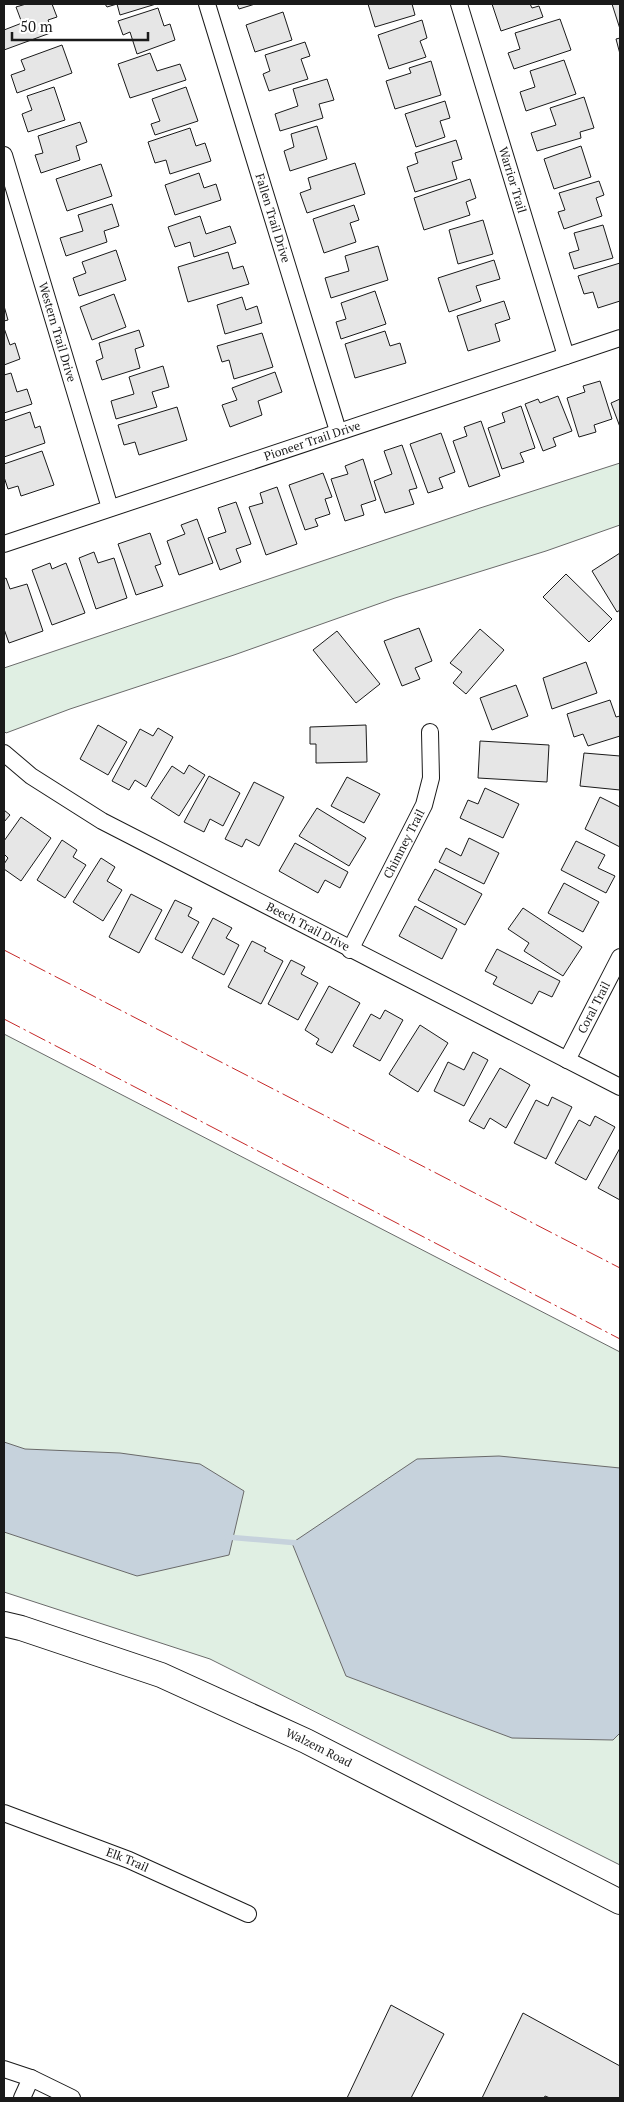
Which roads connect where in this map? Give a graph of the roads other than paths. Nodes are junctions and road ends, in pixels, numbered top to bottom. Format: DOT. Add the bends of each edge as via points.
graph roads {
  1 [pos="207,4"];
  2 [pos="460,4"];
  3 [pos="4,156"];
  4 [pos="620,338"];
  5 [pos="566,356"];
  6 [pos="338,431"];
  7 [pos="110,508"];
  8 [pos="4,544"];
  9 [pos="430,732"];
  10 [pos="4,753"];
  11 [pos="350,950"];
  12 [pos="620,957"];
  13 [pos="567,1060"];
  14 [pos="620,1087"];
  15 [pos="4,1624"];
  16 [pos="4,1813"];
  17 [pos="620,1902"];
  18 [pos="248,1914"];
  19 [pos="4,2069"];
  20 [pos="32,2078"];
  21 [pos="22,2098"];
  22 [pos="72,2098"];
  1 -- 6 [label="street, Fallen Trail Drive"];
  2 -- 5 [label="street, Warrior Trail"];
  3 -- 7 [label="street, Western Trail Drive"];
  4 -- 5 [label="street, Pioneer Trail Drive"];
  5 -- 6 [label="street, Pioneer Trail Drive"];
  6 -- 7 [label="street, Pioneer Trail Drive"];
  7 -- 8 [label="street, Pioneer Trail Drive"];
  9 -- 11 [label="street, Chimney Trail" via="431,778 424,805"];
  10 -- 11 [label="street, Beech Trail Drive" via="75,806"];
  11 -- 13 [label="street, Beech Trail Drive"];
  12 -- 13 [label="street, Coral Trail"];
  13 -- 14 [label="street, Beech Trail Drive"];
  15 -- 17 [label="main road, Walzem Road" via="161,1675 306,1741"];
  16 -- 18 [label="street, Elk Trail" via="129,1860"];
  19 -- 20 [label="street"];
  20 -- 21 [label="street"];
  20 -- 22 [label="street"];
}
